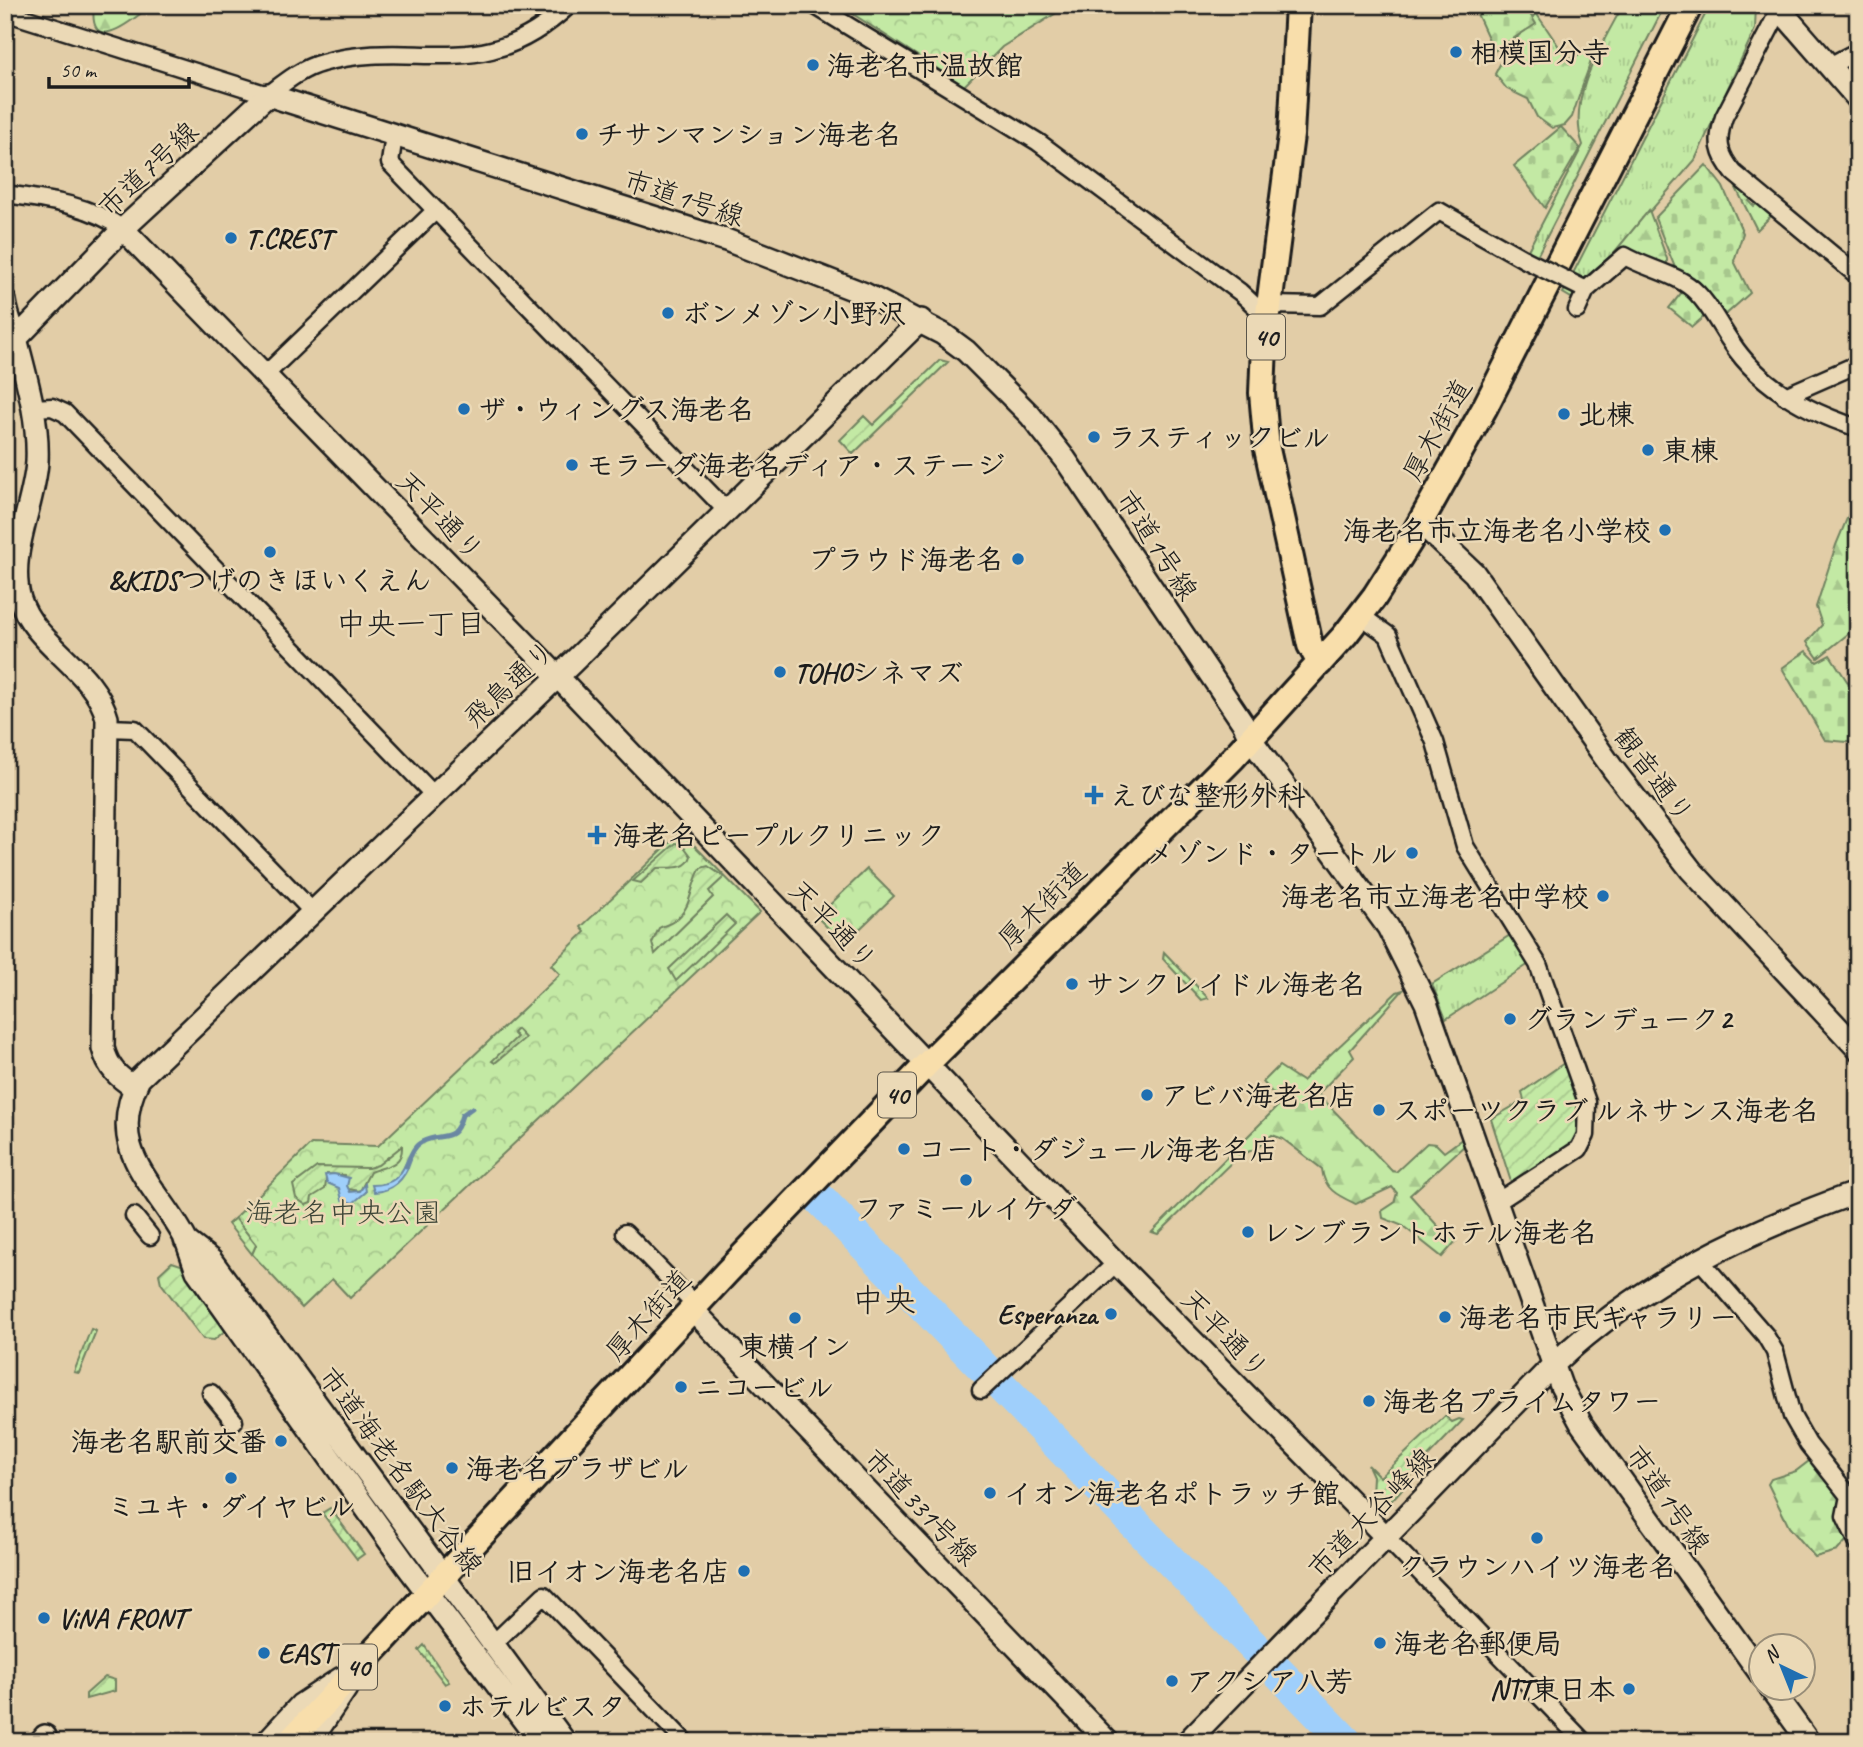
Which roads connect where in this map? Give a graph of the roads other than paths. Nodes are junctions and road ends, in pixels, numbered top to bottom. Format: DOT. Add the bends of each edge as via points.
graph roads {
  1 [pos="569,5"];
  2 [pos="814,5"];
  3 [pos="1298,5"];
  4 [pos="1689,5"];
  5 [pos="1778,7"];
  6 [pos="5,12"];
  7 [pos="1858,51"];
  8 [pos="1831,65"];
  9 [pos="268,95"];
  10 [pos="1858,99"];
  11 [pos="394,135"];
  12 [pos="5,194"];
  13 [pos="436,210"];
  14 [pos="124,229"];
  15 [pos="1858,276"];
  16 [pos="1583,288"];
  17 [pos="5,301"];
  18 [pos="1577,310"];
  19 [pos="1270,312"];
  20 [pos="921,320"];
  21 [pos="16,339"];
  22 [pos="1858,364"];
  23 [pos="264,376"];
  24 [pos="1785,396"];
  25 [pos="33,408"];
  26 [pos="1858,428"];
  27 [pos="727,511"];
  28 [pos="1420,522"];
  29 [pos="1360,615"];
  30 [pos="1320,663"];
  31 [pos="558,677"];
  32 [pos="108,727"];
  33 [pos="1250,738"];
  34 [pos="433,794"];
  35 [pos="312,911"];
  36 [pos="1858,1049"];
  37 [pos="927,1064"];
  38 [pos="135,1087"];
  39 [pos="1858,1192"];
  40 [pos="1497,1202"];
  41 [pos="134,1216"];
  42 [pos="150,1236"];
  43 [pos="629,1237"];
  44 [pos="1699,1259"];
  45 [pos="1116,1264"];
  46 [pos="695,1308"];
  47 [pos="1554,1364"];
  48 [pos="985,1386"];
  49 [pos="211,1393"];
  50 [pos="234,1422"];
  51 [pos="1386,1537"];
  52 [pos="1857,1537"];
  53 [pos="436,1585"];
  54 [pos="494,1643"];
  55 [pos="1748,1656"];
  56 [pos="367,1658"];
  57 [pos="1780,1702"];
  58 [pos="263,1742"];
  59 [pos="289,1742"];
  60 [pos="313,1742"];
  61 [pos="540,1742"];
  62 [pos="565,1742"];
  63 [pos="685,1742"];
  64 [pos="1108,1742"];
  65 [pos="1187,1742"];
  66 [pos="1584,1742"];
  67 [pos="1809,1742"];
  1 -- 9 [label="street, 市道7号線" via="519,41 486,53 355,57 321,63"];
  2 -- 19 [label="street" via="1038,142"];
  3 -- 19 [label="main road, 40" via="1291,135"];
  4 -- 28 [label="main road, 厚木街道 / 40" via="1484,409"];
  5 -- 8 [label="street"];
  5 -- 15 [label="street" via="1724,117 1718,136 1720,156 1734,173"];
  6 -- 9 [label="street, 市道1号線"];
  7 -- 8 [label="street"];
  8 -- 10 [label="street"];
  9 -- 11 [label="street, 市道1号線"];
  9 -- 14 [label="street, 市道7号線"];
  11 -- 13 [label="street" via="390,163"];
  11 -- 20 [label="street, 市道1号線" via="726,240 805,268"];
  12 -- 14 [label="street" via="63,202"];
  13 -- 23 [label="street"];
  13 -- 27 [label="street"];
  14 -- 21 [label="street, 市道7号線"];
  14 -- 23 [label="street, 天平通り"];
  16 -- 18 [label="street"];
  16 -- 19 [label="street, bridge" via="1439,211 1320,306"];
  16 -- 24 [label="street" via="1625,256 1667,275 1695,290 1756,373"];
  17 -- 21 [label="street"];
  19 -- 30 [label="main road, 40" via="1262,393 1267,449 1310,645"];
  20 -- 27 [label="street, 飛鳥通り"];
  20 -- 33 [label="street, 市道1号線" via="966,351 1051,441"];
  21 -- 25 [label="street"];
  22 -- 24 [label="street"];
  23 -- 31 [label="street, 天平通り"];
  24 -- 26 [label="street"];
  25 -- 32 [label="street" via="37,464 17,583 29,618 99,697"];
  25 -- 34 [label="street" via="52,407 65,413"];
  27 -- 31 [label="street, 飛鳥通り"];
  28 -- 29 [label="main road, 厚木街道 / 40"];
  28 -- 36 [label="street, 観音通り" via="1474,573 1691,870"];
  29 -- 30 [label="main road, 厚木街道 / 40"];
  29 -- 40 [label="street" via="1388,635 1435,742 1465,846 1538,964 1587,1102 1586,1135 1579,1149"];
  30 -- 33 [label="main road, 厚木街道 / 40"];
  31 -- 34 [label="street, 飛鳥通り"];
  31 -- 37 [label="street, 天平通り"];
  32 -- 35 [label="street" via="135,729"];
  32 -- 38 [label="street" via="103,1048 118,1076"];
  33 -- 37 [label="main road, 厚木街道 / 40"];
  33 -- 40 [label="street, 市道1号線" via="1388,927 1426,1003"];
  34 -- 35 [label="street, 飛鳥通り"];
  35 -- 38 [label="street, 飛鳥通り"];
  37 -- 45 [label="street, 天平通り"];
  37 -- 46 [label="main road, 厚木街道 / 40"];
  38 -- 53 [label="street, 市道海老名駅大谷線" via="128,1115 132,1157 144,1181 185,1240 211,1260"];
  39 -- 44 [label="street, 市道大谷峰線"];
  40 -- 47 [label="street, 市道1号線"];
  41 -- 42 [label="street"];
  43 -- 46 [label="street"];
  44 -- 47 [label="street, 市道大谷峰線" via="1619,1308"];
  44 -- 52 [label="street" via="1765,1335 1792,1416 1849,1496 1844,1516"];
  45 -- 48 [label="street"];
  45 -- 51 [label="street, 天平通り"];
  46 -- 53 [label="main road, 厚木街道 / 40"];
  46 -- 64 [label="street, 市道331号線"];
  47 -- 51 [label="street, 市道大谷峰線"];
  47 -- 55 [label="street, 市道1号線" via="1582,1425"];
  49 -- 50 [label="street"];
  51 -- 65 [label="street, 市道大谷峰線"];
  51 -- 66 [label="street"];
  53 -- 54 [label="street, 市道海老名駅大谷線"];
  53 -- 56 [label="main road, 厚木街道 / 40"];
  53 -- 61 [label="street, 市道海老名駅大谷線"];
  54 -- 62 [label="street, 市道海老名駅大谷線"];
  54 -- 63 [label="street" via="544,1595"];
  56 -- 58 [label="street" via="299,1703"];
  56 -- 59 [label="main road, 厚木街道 / 40"];
  56 -- 60 [label="street"];
  57 -- 67 [label="street"];
}
